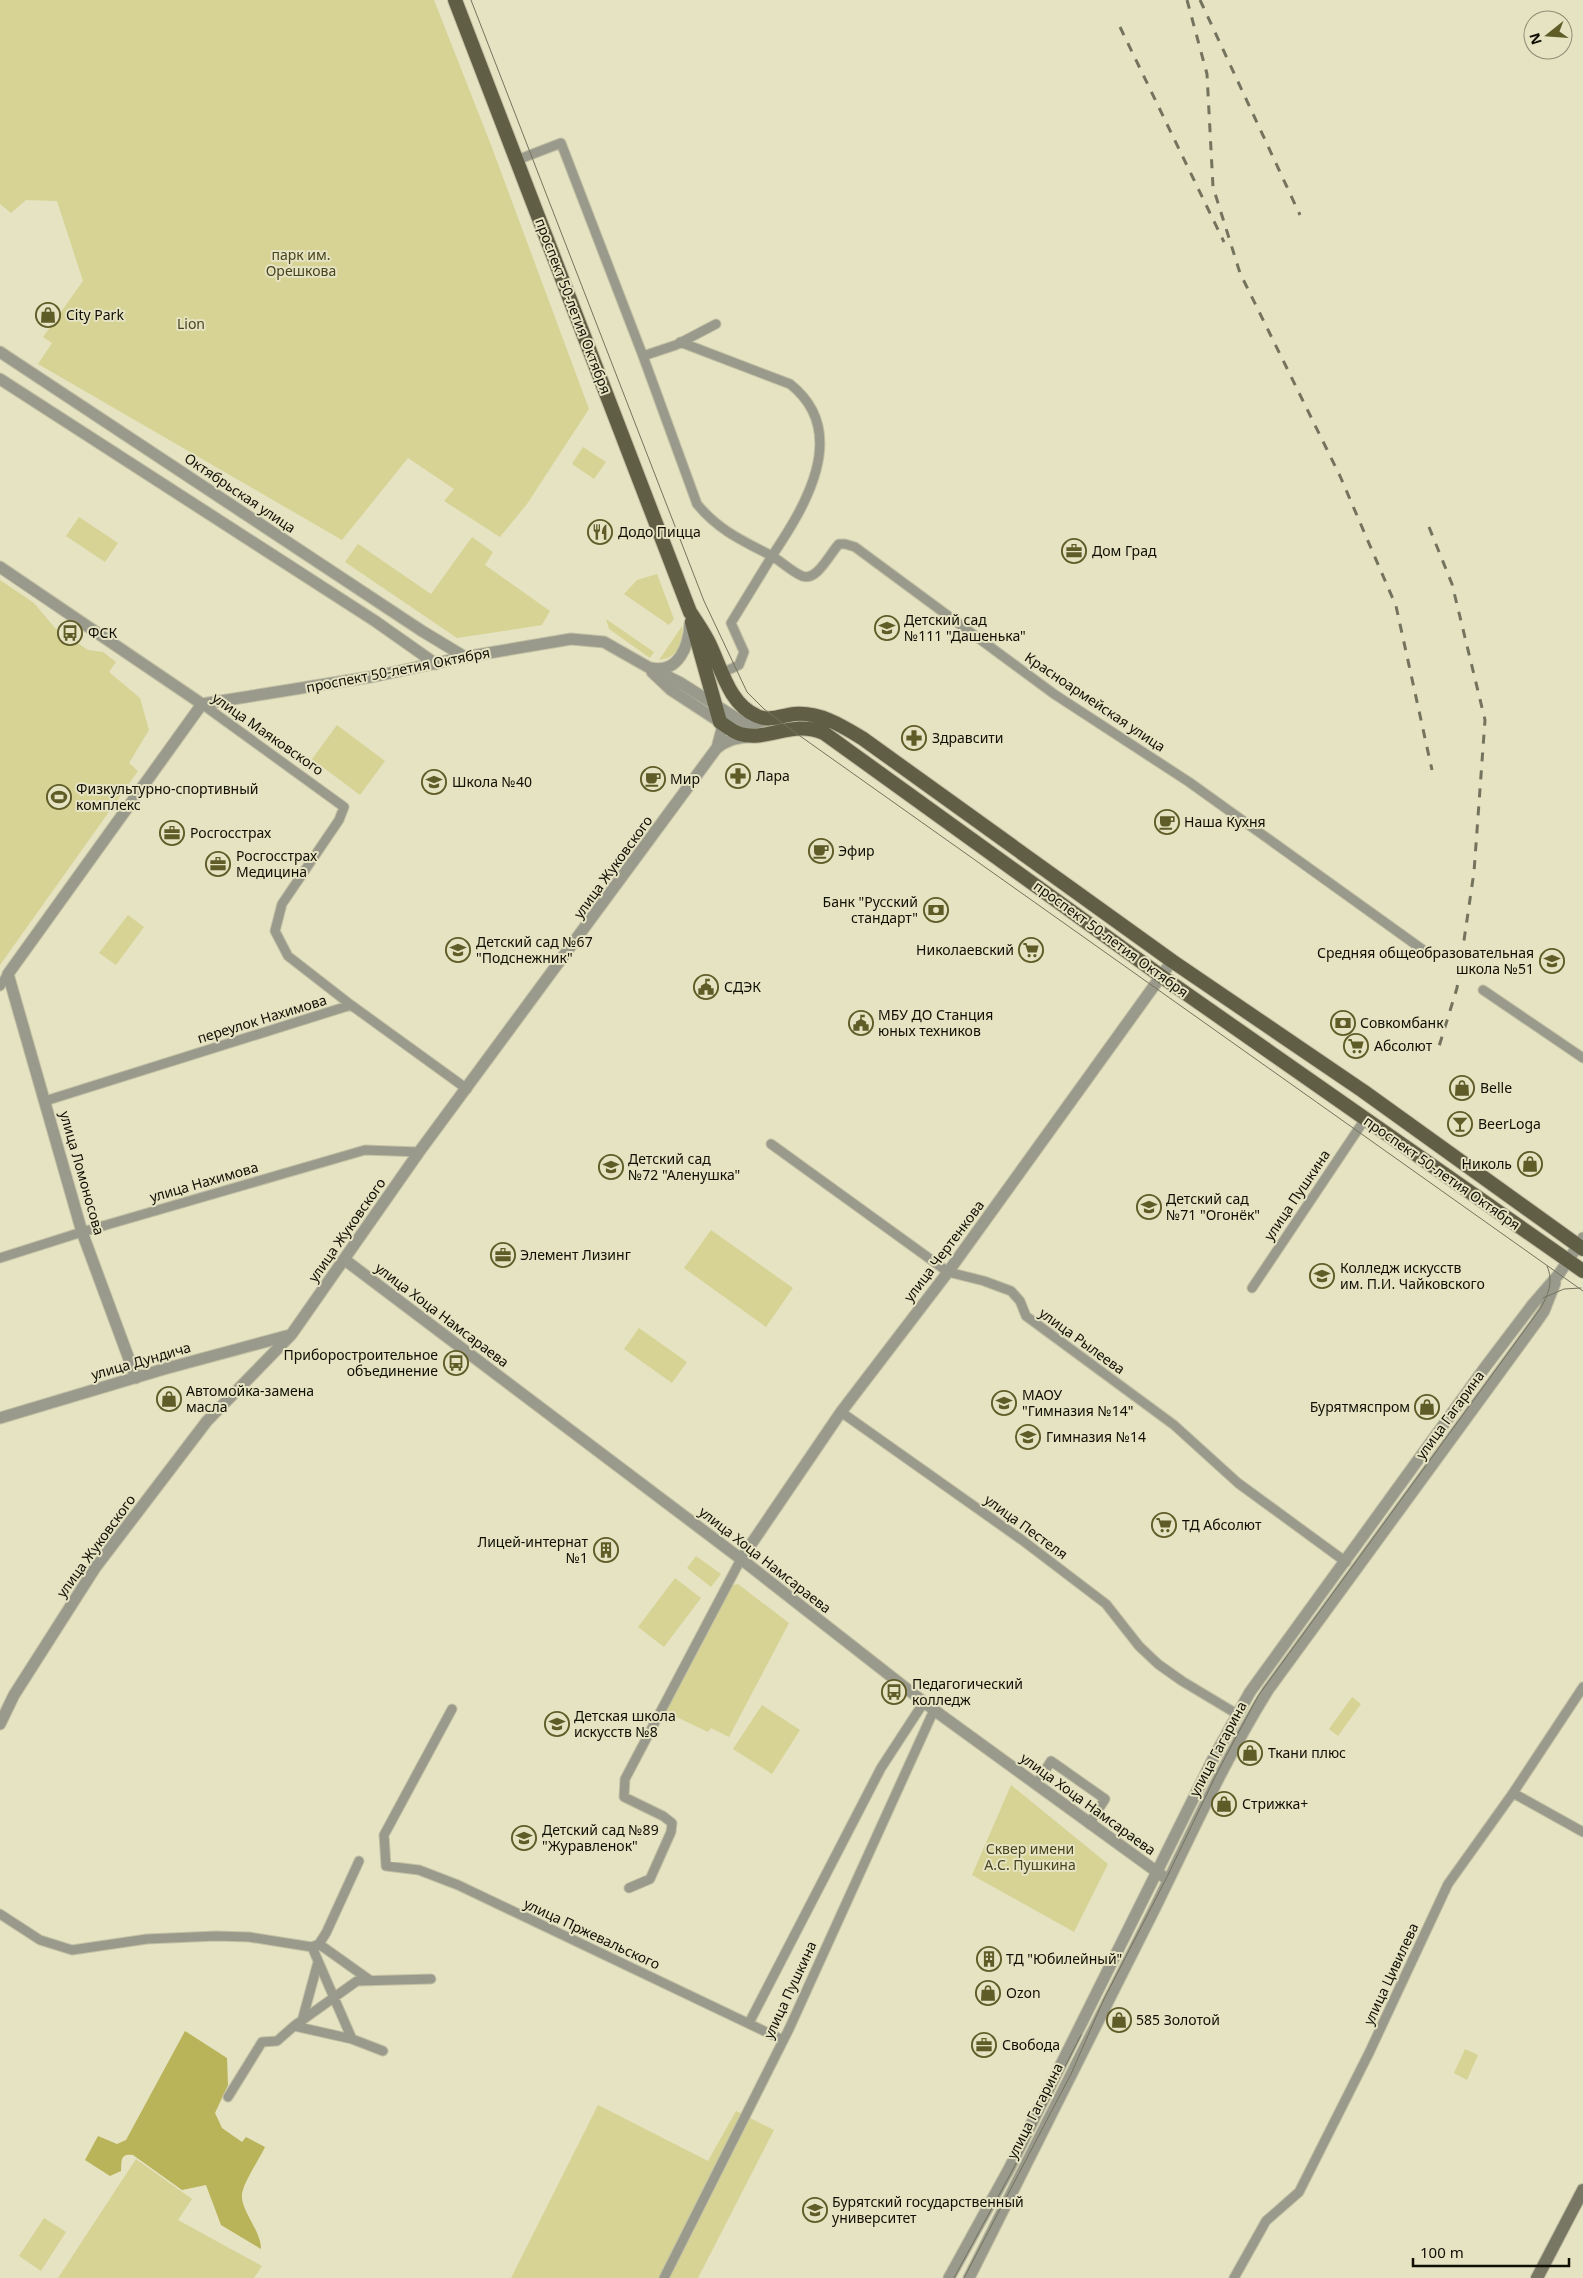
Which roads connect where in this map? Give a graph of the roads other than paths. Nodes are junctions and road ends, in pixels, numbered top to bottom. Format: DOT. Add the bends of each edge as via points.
graph roads {
  1 [pos="455,0"];
  2 [pos="517,160"];
  3 [pos="716,324"];
  4 [pos="680,342"];
  5 [pos="0,352"];
  6 [pos="643,356"];
  7 [pos="0,379"];
  8 [pos="115,428"];
  9 [pos="102,445"];
  10 [pos="300,550"];
  11 [pos="772,556"];
  12 [pos="288,566"];
  13 [pos="0,567"];
  14 [pos="385,607"];
  15 [pos="690,612"];
  16 [pos="375,621"];
  17 [pos="465,657"];
  18 [pos="436,664"];
  19 [pos="648,667"];
  20 [pos="722,674"];
  21 [pos="202,704"];
  22 [pos="714,704"];
  23 [pos="776,718"];
  24 [pos="720,722"];
  25 [pos="754,736"];
  26 [pos="716,750"];
  27 [pos="1426,952"];
  28 [pos="1172,961"];
  29 [pos="8,974"];
  30 [pos="1161,976"];
  31 [pos="0,986"];
  32 [pos="1483,990"];
  33 [pos="351,1006"];
  34 [pos="1583,1058"];
  35 [pos="467,1089"];
  36 [pos="46,1102"];
  37 [pos="1365,1119"];
  38 [pos="771,1144"];
  39 [pos="419,1152"];
  40 [pos="82,1232"];
  41 [pos="1581,1244"];
  42 [pos="0,1258"];
  43 [pos="345,1260"];
  44 [pos="1568,1260"];
  45 [pos="1583,1271"];
  46 [pos="948,1272"];
  47 [pos="1559,1274"];
  48 [pos="1252,1288"];
  49 [pos="291,1335"];
  50 [pos="136,1378"];
  51 [pos="841,1412"];
  52 [pos="0,1418"];
  53 [pos="741,1559"];
  54 [pos="1346,1562"];
  55 [pos="1583,1687"];
  56 [pos="924,1702"];
  57 [pos="452,1710"];
  58 [pos="934,1710"];
  59 [pos="1237,1714"];
  60 [pos="0,1724"];
  61 [pos="1036,1785"];
  62 [pos="1513,1793"];
  63 [pos="1090,1824"];
  64 [pos="1583,1832"];
  65 [pos="359,1861"];
  66 [pos="1158,1874"];
  67 [pos="1168,1881"];
  68 [pos="629,1888"];
  69 [pos="0,1914"];
  70 [pos="316,1946"];
  71 [pos="318,1962"];
  72 [pos="431,1979"];
  73 [pos="371,1981"];
  74 [pos="334,1997"];
  75 [pos="298,2023"];
  76 [pos="749,2023"];
  77 [pos="352,2039"];
  78 [pos="783,2040"];
  79 [pos="383,2051"];
  80 [pos="228,2097"];
  81 [pos="1583,2190"];
  82 [pos="664,2278"];
  83 [pos="949,2278"];
  84 [pos="969,2278"];
  85 [pos="1234,2278"];
  86 [pos="1537,2278"];
  1 -- 2 [label="main road, проспект 50-летия Октября"];
  2 -- 6 [label="street" via="561,143"];
  2 -- 15 [label="main road, проспект 50-летия Октября"];
  3 -- 4 [label="street"];
  4 -- 6 [label="street"];
  4 -- 11 [label="street" via="790,384 804,395 810,405 818,433 820,459 802,509"];
  5 -- 8 [label="street, Октябрьская улица"];
  6 -- 11 [label="street" via="697,504 710,521"];
  7 -- 9 [label="street"];
  8 -- 9 [label="street"];
  8 -- 10 [label="street, Октябрьская улица"];
  9 -- 12 [label="street"];
  10 -- 12 [label="street"];
  10 -- 14 [label="street, Октябрьская улица"];
  11 -- 20 [label="street" via="731,622 744,652 739,665"];
  11 -- 27 [label="street, Красноармейская улица" via="804,577 813,576 839,544 855,547 1054,694 1189,782"];
  12 -- 16 [label="street"];
  13 -- 21 [label="street"];
  14 -- 16 [label="street"];
  14 -- 17 [label="street, Октябрьская улица"];
  15 -- 19 [label="street" via="689,640 681,656 662,668"];
  15 -- 20 [label="main road, проспект 50-летия Октября"];
  15 -- 22 [label="main road, проспект 50-летия Октября"];
  16 -- 18 [label="street"];
  17 -- 18 [label="street, проспект 50-летия Октября"];
  17 -- 19 [label="street, проспект 50-летия Октября" via="548,641 596,640"];
  18 -- 21 [label="street, проспект 50-летия Октября"];
  19 -- 22 [label="street"];
  19 -- 24 [label="street" via="671,690"];
  20 -- 23 [label="main road, проспект 50-летия Октября" via="736,698 751,712 766,719"];
  21 -- 29 [label="street, улица Маяковского"];
  21 -- 33 [label="street, улица Маяковского" via="344,807 339,820 282,904 275,931 288,956"];
  22 -- 23 [label="street" via="744,723"];
  22 -- 24 [label="main road, проспект 50-летия Октября"];
  23 -- 28 [label="main road, проспект 50-летия Октября" via="796,714 836,722"];
  24 -- 25 [label="main road, проспект 50-летия Октября" via="740,734"];
  24 -- 26 [label="street" via="722,729"];
  25 -- 26 [label="street" via="732,739"];
  25 -- 30 [label="main road, проспект 50-летия Октября" via="798,728 815,728 824,733"];
  26 -- 35 [label="street, улица Жуковского"];
  28 -- 30 [label="street, улица Чертенкова"];
  28 -- 41 [label="main road, проспект 50-летия Октября"];
  29 -- 31 [label="street, улица Маяковского"];
  29 -- 36 [label="street, улица Ломоносова"];
  30 -- 37 [label="main road, проспект 50-летия Октября"];
  30 -- 46 [label="street, улица Чертенкова"];
  32 -- 34 [label="street"];
  33 -- 35 [label="street"];
  33 -- 36 [label="street, переулок Нахимова"];
  35 -- 39 [label="street, улица Жуковского"];
  36 -- 40 [label="street, улица Ломоносова"];
  37 -- 44 [label="main road, проспект 50-летия Октября"];
  37 -- 48 [label="street, улица Пушкина"];
  38 -- 46 [label="street, улица Рылеева"];
  39 -- 40 [label="street, улица Нахимова" via="365,1150"];
  39 -- 43 [label="street, улица Жуковского"];
  40 -- 42 [label="street, улица Нахимова"];
  40 -- 50 [label="street, улица Ломоносова"];
  41 -- 44 [label="street"];
  43 -- 49 [label="street, улица Жуковского"];
  43 -- 53 [label="street, улица Хоца Намсараева"];
  44 -- 45 [label="main road, проспект 50-летия Октября"];
  44 -- 47 [label="street"];
  46 -- 51 [label="street, улица Чертенкова"];
  46 -- 54 [label="street, улица Рылеева" via="1011,1291 1020,1301 1026,1316 1174,1425 1238,1483"];
  47 -- 54 [label="street, улица Гагарина" via="1533,1304"];
  47 -- 67 [label="street, улица Гагарина" via="1535,1324 1268,1690 1220,1773"];
  49 -- 50 [label="street, улица Дундича"];
  49 -- 60 [label="street, улица Жуковского" via="208,1421 95,1568 14,1695"];
  50 -- 52 [label="street, улица Дундича"];
  51 -- 53 [label="street, улица Чертенкова"];
  51 -- 59 [label="street, улица Пестеля" via="1022,1540 1106,1604 1139,1646 1158,1664"];
  53 -- 56 [label="street, улица Хоца Намсараева"];
  53 -- 68 [label="street" via="625,1779 624,1797 672,1823 650,1879"];
  54 -- 59 [label="street, улица Гагарина"];
  55 -- 62 [label="street, улица Цивилева"];
  56 -- 58 [label="street, улица Хоца Намсараева"];
  56 -- 76 [label="street, улица Пушкина" via="881,1768"];
  57 -- 76 [label="street, улица Пржевальского" via="384,1835 386,1866 419,1870 458,1885"];
  58 -- 61 [label="street, улица Хоца Намсараева"];
  58 -- 78 [label="street, улица Пушкина"];
  59 -- 66 [label="street, улица Гагарина"];
  61 -- 63 [label="street, улица Хоца Намсараева"];
  61 -- 63 [label="street" via="1051,1761 1105,1799"];
  62 -- 64 [label="street"];
  62 -- 85 [label="street, улица Цивилева" via="1448,1884 1299,2192 1266,2221"];
  63 -- 66 [label="street, улица Хоца Намсараева"];
  65 -- 70 [label="street"];
  66 -- 67 [label="street, улица Хоца Намсараева"];
  66 -- 83 [label="street, улица Гагарина" via="1009,2169"];
  67 -- 84 [label="street, улица Гагарина"];
  69 -- 70 [label="street" via="40,1940 72,1950 147,1938 216,1936 249,1936"];
  70 -- 71 [label="street"];
  70 -- 73 [label="street"];
  71 -- 74 [label="street"];
  71 -- 75 [label="street"];
  72 -- 73 [label="street"];
  73 -- 74 [label="street" via="356,1981"];
  74 -- 75 [label="street"];
  74 -- 77 [label="street"];
  75 -- 77 [label="street"];
  75 -- 80 [label="street" via="277,2042 262,2042"];
  76 -- 78 [label="street, улица Пржевальского"];
  77 -- 79 [label="street"];
  78 -- 82 [label="street, улица Пушкина"];
  81 -- 86 [label="main road"];
}
